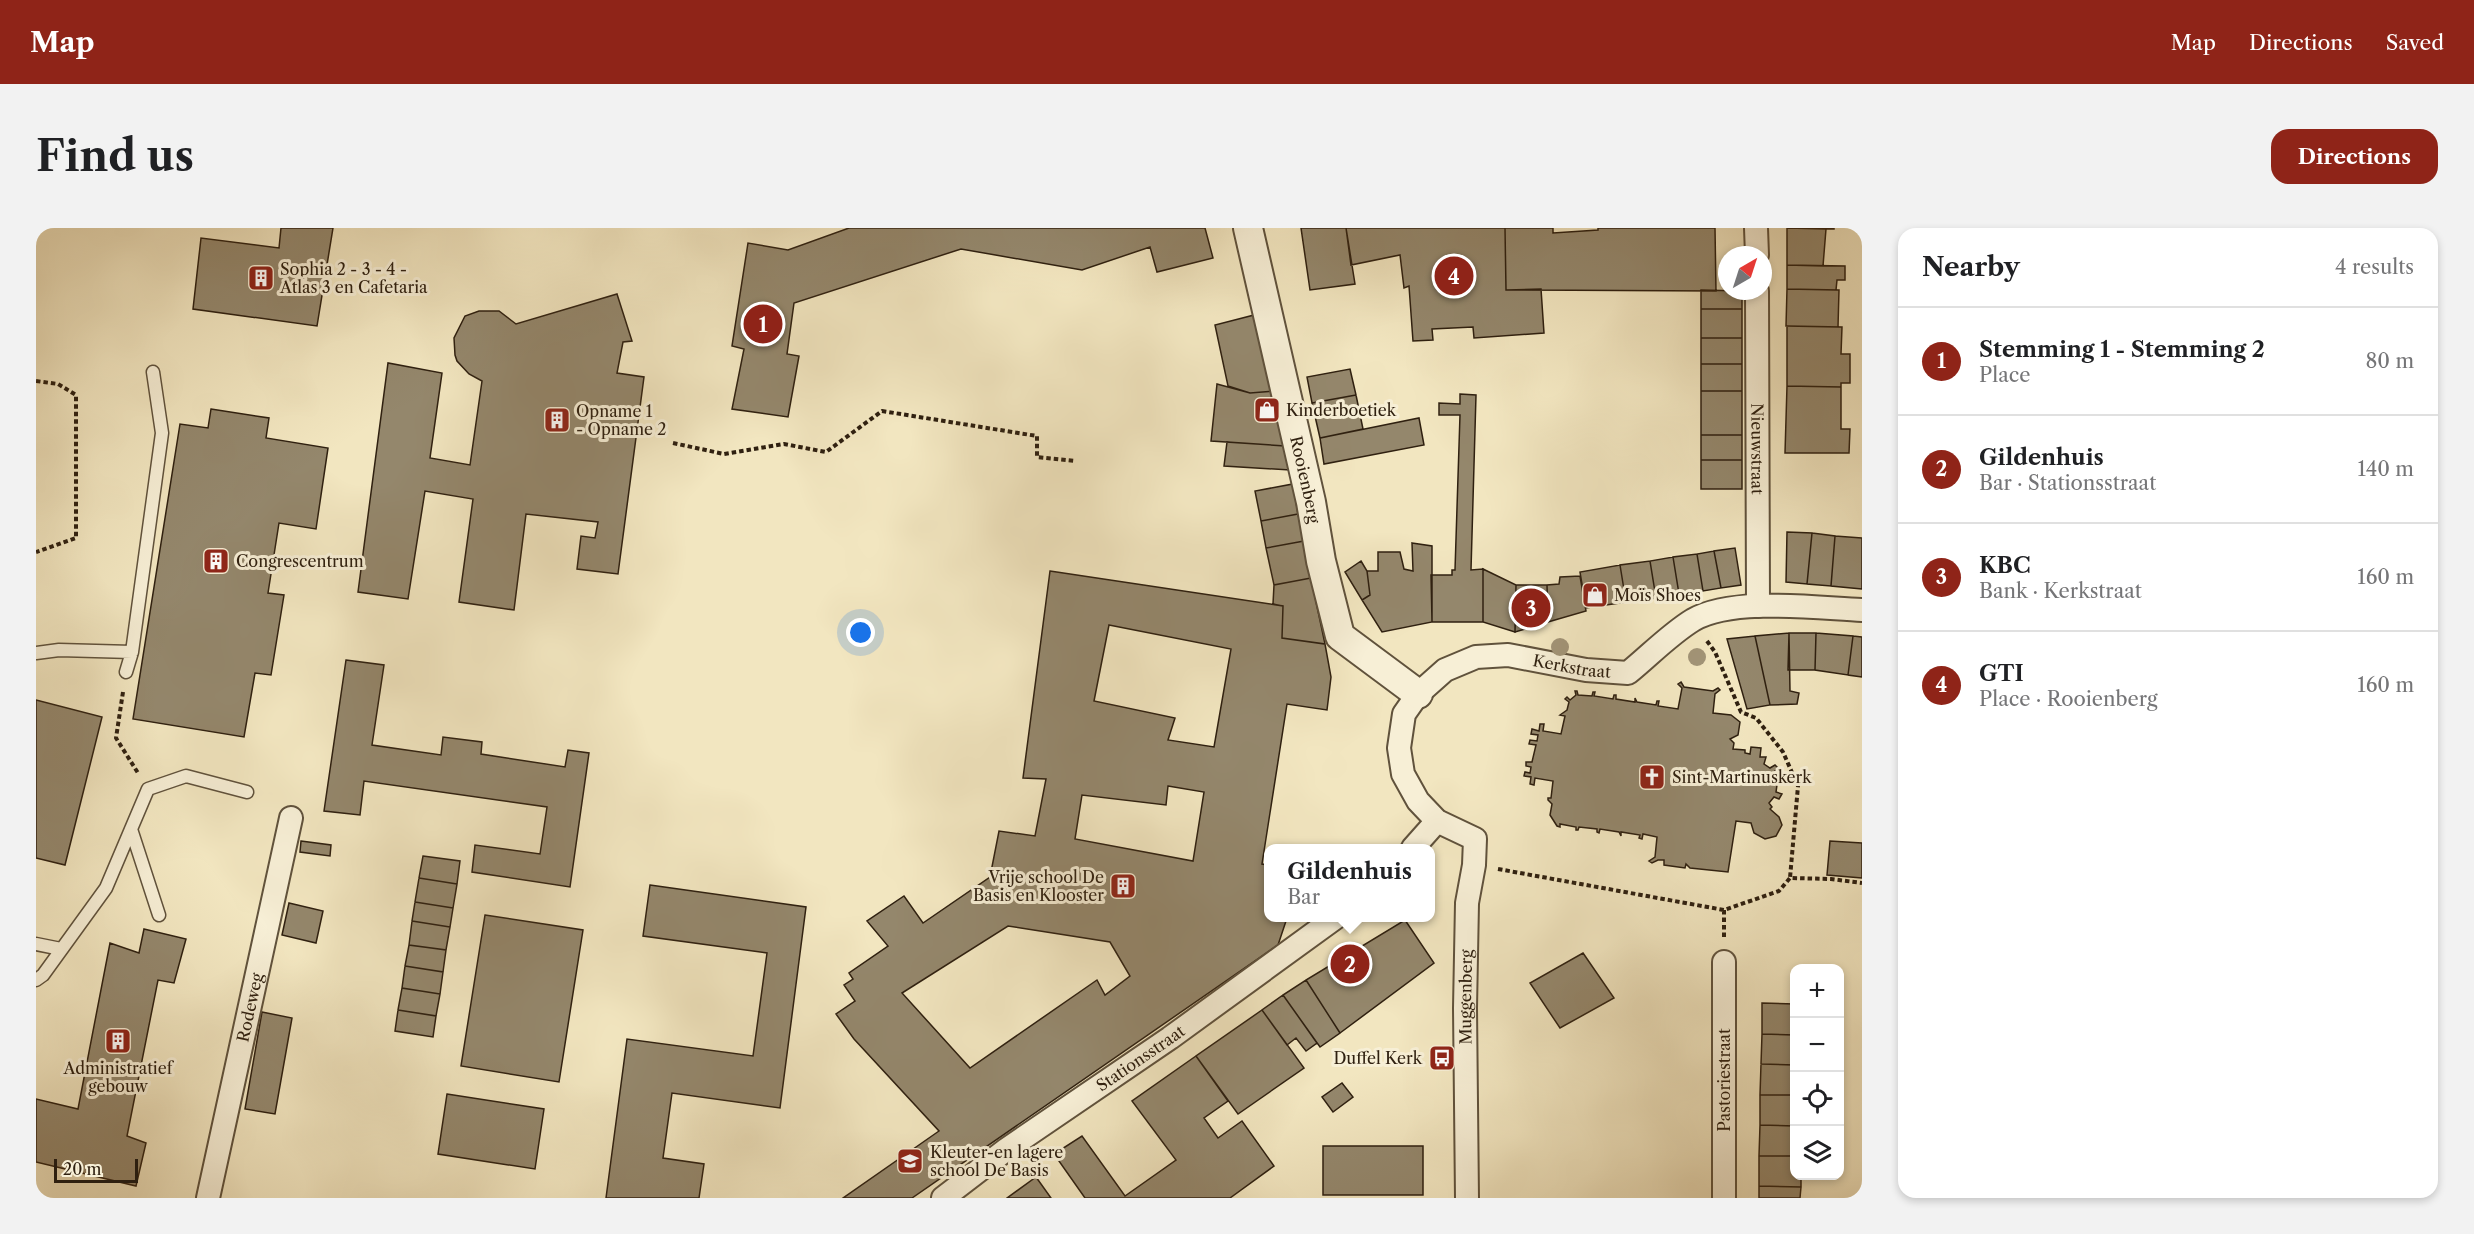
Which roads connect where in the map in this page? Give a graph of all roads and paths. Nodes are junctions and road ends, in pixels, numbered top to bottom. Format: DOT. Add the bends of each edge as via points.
graph roads {
  1 [pos="1248,228"];
  2 [pos="1756,228"];
  3 [pos="1757,246"];
  4 [pos="1757,300"];
  5 [pos="153,372"];
  6 [pos="36,381"];
  7 [pos="673,443"];
  8 [pos="1076,461"];
  9 [pos="36,552"];
  10 [pos="1758,606"];
  11 [pos="1862,610"];
  12 [pos="1694,620"];
  13 [pos="132,652"];
  14 [pos="36,653"];
  15 [pos="126,672"];
  16 [pos="1418,694"];
  17 [pos="148,789"];
  18 [pos="247,792"];
  19 [pos="291,818"];
  20 [pos="1437,821"];
  21 [pos="131,829"];
  22 [pos="1417,844"];
  23 [pos="1474,865"];
  24 [pos="1790,878"];
  25 [pos="1862,883"];
  26 [pos="159,915"];
  27 [pos="1330,922"];
  28 [pos="36,944"];
  29 [pos="62,949"];
  30 [pos="1724,962"];
  31 [pos="36,980"];
  32 [pos="208,1198"];
  33 [pos="943,1198"];
  34 [pos="1467,1198"];
  35 [pos="1724,1198"];
  1 -- 16 [label="street, Rooienberg" via="1340,636"];
  2 -- 3 [label="street"];
  4 -- 10 [label="street, Nieuwstraat"];
  5 -- 13 [label="lane" via="162,433"];
  6 -- 9 [label="path" via="58,384 76,395 76,538"];
  7 -- 8 [label="path" via="724,453 784,444 826,452 882,411 1037,436 1037,457"];
  10 -- 11 [label="street, Kerkstraat"];
  10 -- 12 [label="street, Kerkstraat" via="1721,610"];
  12 -- 16 [label="street, Kerkstraat" via="1628,673 1508,655 1476,657 1445,670"];
  12 -- 24 [label="path" via="1715,652 1741,712 1756,718 1783,752 1798,786"];
  13 -- 14 [label="lane"];
  13 -- 15 [label="lane"];
  15 -- 17 [label="path" via="116,738"];
  16 -- 20 [label="street, Kerkstraat" via="1404,714 1399,748 1403,774 1418,801"];
  17 -- 18 [label="lane" via="186,776"];
  17 -- 21 [label="lane"];
  19 -- 32 [label="street, Rodeweg"];
  20 -- 22 [label="street"];
  20 -- 23 [label="street, Muggenberg" via="1475,839"];
  21 -- 26 [label="lane"];
  21 -- 29 [label="lane" via="106,888"];
  23 -- 24 [label="path" via="1724,910 1779,891"];
  23 -- 34 [label="street, Muggenberg" via="1467,903"];
  24 -- 25 [label="path"];
  27 -- 33 [label="street, Stationsstraat"];
  28 -- 29 [label="lane"];
  29 -- 31 [label="lane"];
  30 -- 35 [label="street, Pastoriestraat"];
}
